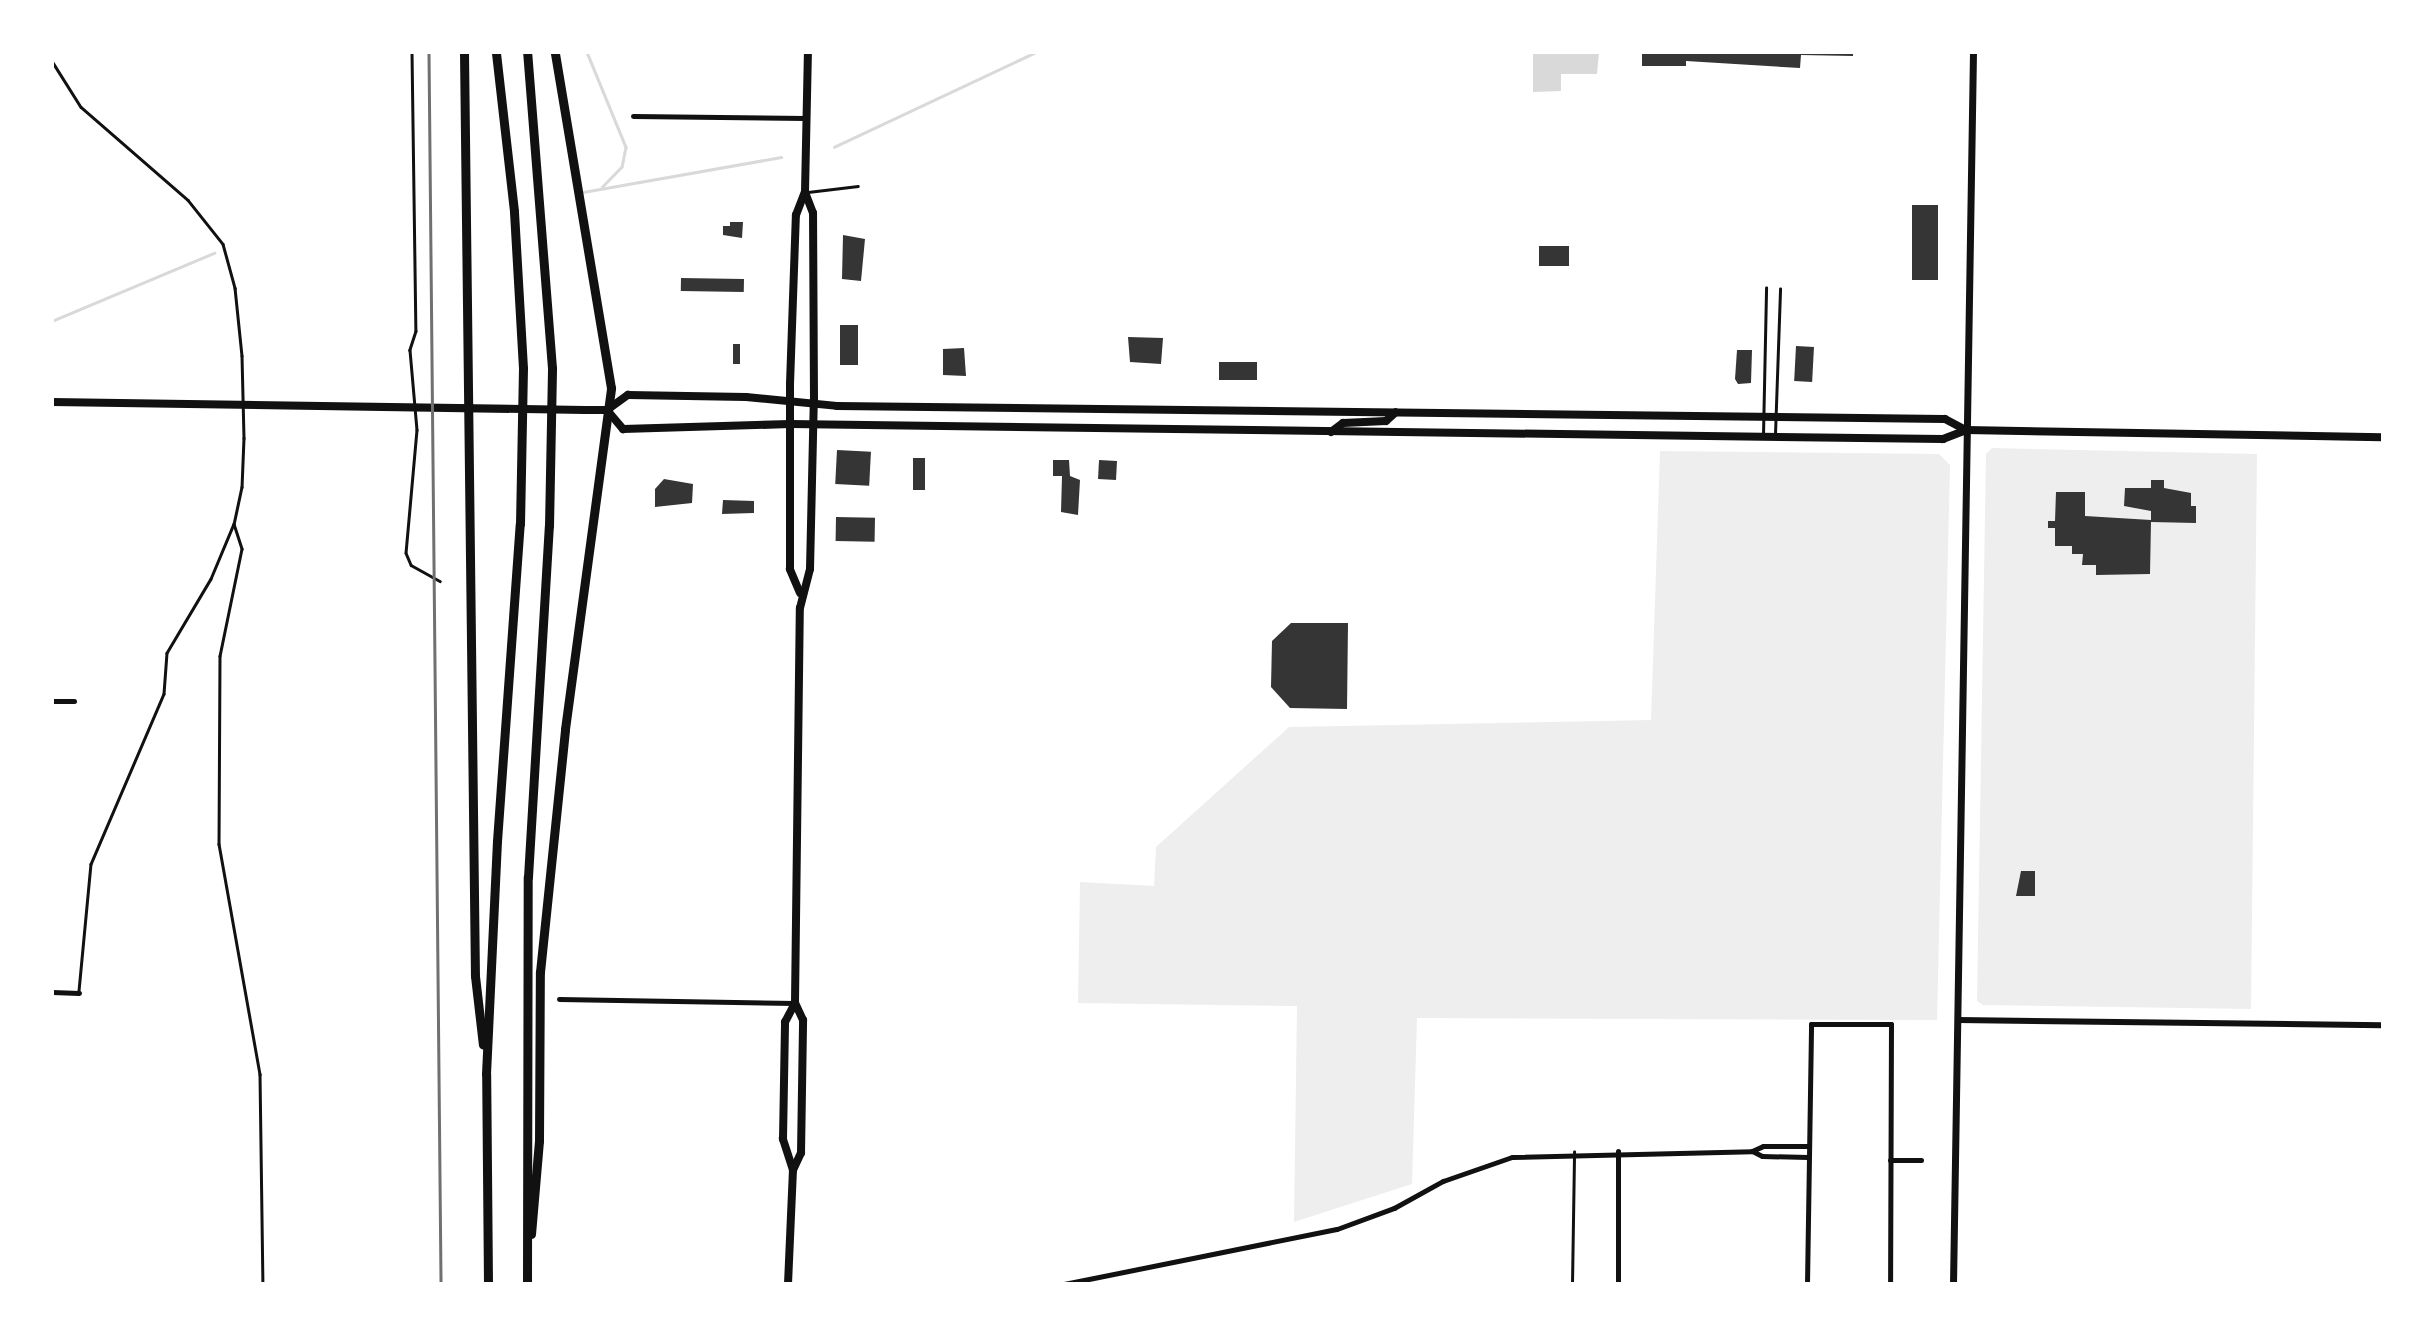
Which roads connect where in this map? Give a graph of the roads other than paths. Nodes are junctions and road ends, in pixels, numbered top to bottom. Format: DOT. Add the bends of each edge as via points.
graph roads {
  1 [pos="412,52"];
  2 [pos="464,52"];
  3 [pos="496,52"];
  4 [pos="527,52"];
  5 [pos="555,52"];
  6 [pos="808,52"];
  7 [pos="1973,52"];
  8 [pos="52,61"];
  9 [pos="633,116"];
  10 [pos="806,118"];
  11 [pos="858,186"];
  12 [pos="805,192"];
  13 [pos="1766,288"];
  14 [pos="1780,289"];
  15 [pos="790,400"];
  16 [pos="52,402"];
  17 [pos="814,404"];
  18 [pos="470,409"];
  19 [pos="607,410"];
  20 [pos="1396,412"];
  21 [pos="1763,417"];
  22 [pos="1777,417"];
  23 [pos="790,420"];
  24 [pos="813,424"];
  25 [pos="1966,430"];
  26 [pos="1331,432"];
  27 [pos="1763,437"];
  28 [pos="1775,437"];
  29 [pos="2382,437"];
  30 [pos="234,524"];
  31 [pos="440,581"];
  32 [pos="800,593"];
  33 [pos="52,701"];
  34 [pos="74,701"];
  35 [pos="52,992"];
  36 [pos="79,993"];
  37 [pos="559,999"];
  38 [pos="795,1003"];
  39 [pos="1958,1020"];
  40 [pos="2382,1025"];
  41 [pos="486,1074"];
  42 [pos="1808,1146"];
  43 [pos="1618,1151"];
  44 [pos="1752,1151"];
  45 [pos="1574,1152"];
  46 [pos="1808,1157"];
  47 [pos="1890,1160"];
  48 [pos="1921,1160"];
  49 [pos="793,1170"];
  50 [pos="526,1279"];
  51 [pos="263,1283"];
  52 [pos="488,1283"];
  53 [pos="788,1283"];
  54 [pos="1064,1283"];
  55 [pos="1572,1283"];
  56 [pos="1618,1283"];
  57 [pos="1807,1283"];
  58 [pos="1890,1283"];
  59 [pos="1953,1283"];
  1 -- 31 [label="lane" via="416,331 410,350 417,430 406,553 411,565"];
  2 -- 18 [label="highway"];
  3 -- 41 [label="highway" via="514,211 523,368 520,524"];
  4 -- 50 [label="highway" via="552,368 550,526 528,877"];
  5 -- 19 [label="highway" via="607,352 611,388"];
  6 -- 10 [label="main road"];
  7 -- 25 [label="main road"];
  8 -- 30 [label="lane" via="93,120 205,218 230,261 243,356 242,487"];
  9 -- 10 [label="street"];
  10 -- 12 [label="main road"];
  11 -- 12 [label="lane"];
  12 -- 15 [label="main road" via="796,215"];
  12 -- 17 [label="main road" via="813,213"];
  13 -- 21 [label="lane"];
  14 -- 22 [label="lane"];
  15 -- 17 [label="main road"];
  15 -- 19 [label="main road" via="628,396"];
  15 -- 23 [label="main road"];
  16 -- 18 [label="main road"];
  17 -- 20 [label="main road"];
  17 -- 24 [label="main road"];
  18 -- 19 [label="main road"];
  18 -- 41 [label="highway" via="475,976"];
  19 -- 23 [label="main road" via="623,429"];
  19 -- 50 [label="highway" via="540,972 539,1142"];
  20 -- 21 [label="main road"];
  20 -- 26 [label="main road" via="1386,421 1343,423"];
  21 -- 22 [label="main road"];
  21 -- 27 [label="lane"];
  22 -- 25 [label="main road" via="1945,419"];
  22 -- 28 [label="lane"];
  23 -- 24 [label="main road"];
  23 -- 32 [label="main road" via="790,569"];
  24 -- 26 [label="main road"];
  24 -- 32 [label="main road" via="810,569"];
  25 -- 28 [label="main road" via="1944,439"];
  25 -- 29 [label="main road"];
  25 -- 39 [label="main road"];
  26 -- 27 [label="main road"];
  27 -- 28 [label="main road"];
  30 -- 36 [label="lane" via="211,579 167,653 164,694 91,864"];
  30 -- 51 [label="lane" via="242,549 220,656 219,844 260,1074"];
  32 -- 38 [label="main road"];
  33 -- 34 [label="street"];
  35 -- 36 [label="street"];
  37 -- 38 [label="street"];
  38 -- 49 [label="main road" via="803,1020 801,1153"];
  38 -- 49 [label="main road" via="785,1022 783,1139"];
  39 -- 40 [label="street"];
  39 -- 59 [label="main road"];
  41 -- 52 [label="highway"];
  42 -- 44 [label="street" via="1763,1146"];
  42 -- 46 [label="street"];
  42 -- 47 [label="street" via="1811,1024 1891,1024"];
  43 -- 44 [label="street"];
  43 -- 45 [label="street"];
  43 -- 56 [label="street"];
  44 -- 46 [label="street" via="1762,1156"];
  45 -- 54 [label="street" via="1512,1157 1443,1181 1394,1208 1336,1229"];
  45 -- 55 [label="lane"];
  46 -- 57 [label="street"];
  47 -- 48 [label="street"];
  47 -- 58 [label="street"];
  49 -- 53 [label="main road"];
}
